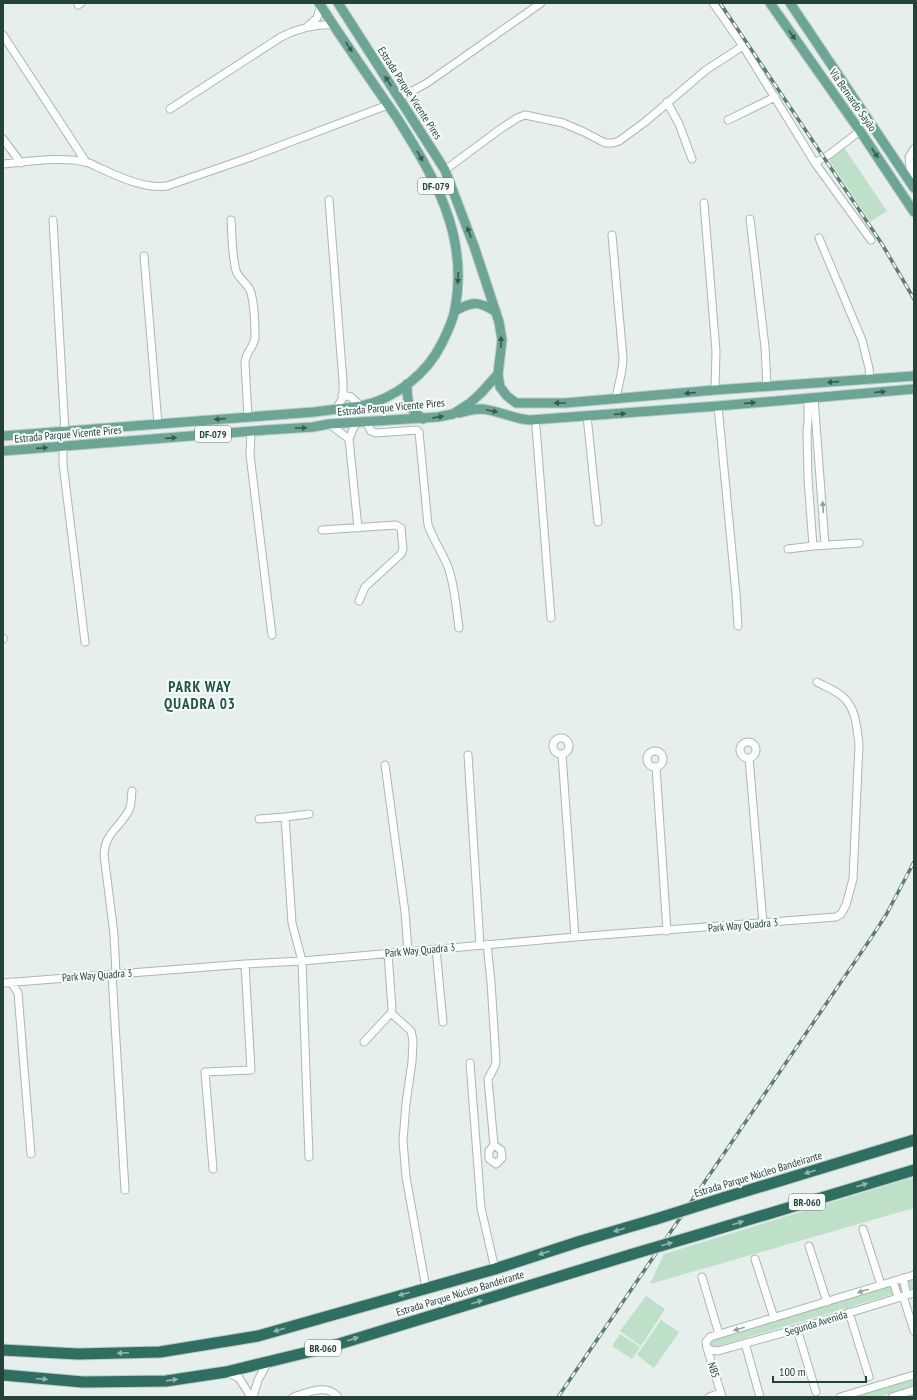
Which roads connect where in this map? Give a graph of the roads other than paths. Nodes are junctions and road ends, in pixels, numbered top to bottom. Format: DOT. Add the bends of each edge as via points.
graph roads {
  1 [pos="338,3"];
  2 [pos="541,3"];
  3 [pos="713,3"];
  4 [pos="770,3"];
  5 [pos="790,3"];
  6 [pos="320,4"];
  7 [pos="334,25"];
  8 [pos="305,29"];
  9 [pos="3,35"];
  10 [pos="743,46"];
  11 [pos="775,97"];
  12 [pos="399,98"];
  13 [pos="667,102"];
  14 [pos="388,105"];
  15 [pos="170,109"];
  16 [pos="728,120"];
  17 [pos="860,130"];
  18 [pos="3,139"];
  19 [pos="914,149"];
  20 [pos="692,159"];
  21 [pos="86,162"];
  22 [pos="21,163"];
  23 [pos="815,163"];
  24 [pos="3,164"];
  25 [pos="445,170"];
  26 [pos="914,182"];
  27 [pos="914,188"];
  28 [pos="329,200"];
  29 [pos="704,203"];
  30 [pos="914,212"];
  31 [pos="750,219"];
  32 [pos="53,220"];
  33 [pos="231,220"];
  34 [pos="612,235"];
  35 [pos="819,238"];
  36 [pos="871,240"];
  37 [pos="144,256"];
  38 [pos="455,311"];
  39 [pos="496,312"];
  40 [pos="498,374"];
  41 [pos="914,376"];
  42 [pos="870,380"];
  43 [pos="407,384"];
  44 [pos="767,386"];
  45 [pos="914,389"];
  46 [pos="715,390"];
  47 [pos="342,395"];
  48 [pos="811,398"];
  49 [pos="616,399"];
  50 [pos="361,406"];
  51 [pos="718,406"];
  52 [pos="337,408"];
  53 [pos="453,414"];
  54 [pos="586,416"];
  55 [pos="248,417"];
  56 [pos="423,419"];
  57 [pos="541,419"];
  58 [pos="530,420"];
  59 [pos="356,422"];
  60 [pos="366,422"];
  61 [pos="158,424"];
  62 [pos="329,424"];
  63 [pos="536,427"];
  64 [pos="251,431"];
  65 [pos="65,432"];
  66 [pos="807,432"];
  67 [pos="817,432"];
  68 [pos="3,436"];
  69 [pos="349,439"];
  70 [pos="63,446"];
  71 [pos="3,451"];
  72 [pos="821,477"];
  73 [pos="808,479"];
  74 [pos="598,522"];
  75 [pos="358,528"];
  76 [pos="322,530"];
  77 [pos="824,534"];
  78 [pos="812,535"];
  79 [pos="860,543"];
  80 [pos="825,545"];
  81 [pos="813,546"];
  82 [pos="788,549"];
  83 [pos="359,601"];
  84 [pos="551,618"];
  85 [pos="738,626"];
  86 [pos="459,628"];
  87 [pos="272,635"];
  88 [pos="85,642"];
  89 [pos="818,682"];
  90 [pos="562,754"];
  91 [pos="468,755"];
  92 [pos="749,758"];
  93 [pos="385,765"];
  94 [pos="656,767"];
  95 [pos="132,791"];
  96 [pos="309,814"];
  97 [pos="286,817"];
  98 [pos="259,819"];
  99 [pos="763,923"];
  100 [pos="667,931"];
  101 [pos="575,937"];
  102 [pos="483,945"];
  103 [pos="436,949"];
  104 [pos="408,951"];
  105 [pos="388,953"];
  106 [pos="302,961"];
  107 [pos="245,964"];
  108 [pos="114,974"];
  109 [pos="23,981"];
  110 [pos="11,982"];
  111 [pos="3,983"];
  112 [pos="18,993"];
  113 [pos="391,1013"];
  114 [pos="443,1022"];
  115 [pos="364,1042"];
  116 [pos="470,1063"];
  117 [pos="914,1140"];
  118 [pos="494,1145"];
  119 [pos="31,1154"];
  120 [pos="309,1157"];
  121 [pos="213,1169"];
  122 [pos="914,1170"];
  123 [pos="125,1190"];
  124 [pos="863,1229"];
  125 [pos="809,1246"];
  126 [pos="755,1259"];
  127 [pos="495,1268"];
  128 [pos="914,1275"];
  129 [pos="702,1277"];
  130 [pos="903,1278"];
  131 [pos="894,1281"];
  132 [pos="881,1285"];
  133 [pos="426,1288"];
  134 [pos="906,1295"];
  135 [pos="827,1302"];
  136 [pos="850,1312"];
  137 [pos="774,1318"];
  138 [pos="797,1329"];
  139 [pos="914,1332"];
  140 [pos="719,1334"];
  141 [pos="745,1343"];
  142 [pos="707,1345"];
  143 [pos="3,1350"];
  144 [pos="718,1351"];
  145 [pos="710,1358"];
  146 [pos="268,1362"];
  147 [pos="226,1372"];
  148 [pos="914,1374"];
  149 [pos="3,1375"];
  150 [pos="869,1378"];
  151 [pos="914,1390"];
  152 [pos="816,1392"];
  153 [pos="253,1395"];
  154 [pos="721,1395"];
  155 [pos="261,1397"];
  156 [pos="294,1397"];
  157 [pos="338,1397"];
  158 [pos="709,1397"];
  159 [pos="760,1397"];
  160 [pos="840,1397"];
  161 [pos="892,1397"];
  12 -- 1 [label="main road, Estrada Parque Vicente Pires / DF-079, one-way"];
  2 -- 12 [label="street" via="427,83"];
  3 -- 10 [label="street"];
  4 -- 17 [label="main road, Via Bernardo Sayão, one-way"];
  5 -- 27 [label="main road"];
  6 -- 7 [label="main road, Estrada Parque Vicente Pires / DF-079"];
  6 -- 8 [label="street" via="317,18"];
  7 -- 8 [label="street"];
  7 -- 14 [label="main road, Estrada Parque Vicente Pires / DF-079, one-way"];
  8 -- 15 [label="street" via="294,30 281,37"];
  9 -- 21 [label="street"];
  10 -- 11 [label="street"];
  10 -- 13 [label="street" via="706,70"];
  11 -- 16 [label="street"];
  11 -- 23 [label="street"];
  12 -- 25 [label="main road, Estrada Parque Vicente Pires / DF-079"];
  13 -- 20 [label="street" via="679,124"];
  13 -- 25 [label="street" via="630,133 613,143 605,143 562,123 522,116"];
  14 -- 21 [label="street" via="167,186 154,187 142,184"];
  14 -- 38 [label="main road, Estrada Parque Vicente Pires / DF-079, one-way" via="432,177 446,208 459,269"];
  17 -- 23 [label="street"];
  17 -- 30 [label="main road, Via Bernardo Sayão, one-way"];
  18 -- 22 [label="street"];
  19 -- 26 [label="street" via="909,157"];
  21 -- 22 [label="street" via="68,160"];
  22 -- 24 [label="street"];
  23 -- 36 [label="street"];
  39 -- 25 [label="main road, Estrada Parque Vicente Pires / DF-079, one-way" via="468,228"];
  28 -- 47 [label="street"];
  29 -- 46 [label="street" via="716,351"];
  31 -- 44 [label="street"];
  32 -- 65 [label="street"];
  33 -- 55 [label="street" via="237,273 252,296 255,338 245,362"];
  34 -- 49 [label="street" via="623,358"];
  35 -- 42 [label="street" via="862,340"];
  37 -- 61 [label="street"];
  38 -- 39 [label="main road" via="475,303 486,305"];
  38 -- 43 [label="main road, Estrada Parque Vicente Pires / DF-079" via="437,352 426,367"];
  40 -- 39 [label="main road, Estrada Parque Vicente Pires / DF-079, one-way" via="502,340"];
  49 -- 40 [label="main road, one-way" via="516,403 500,387"];
  40 -- 53 [label="main road, Estrada Parque Vicente Pires / DF-079" via="470,403"];
  41 -- 42 [label="main road"];
  42 -- 44 [label="main road, one-way"];
  43 -- 50 [label="main road, Estrada Parque Vicente Pires / DF-079" via="391,396"];
  43 -- 56 [label="main road" via="409,406"];
  44 -- 46 [label="main road"];
  48 -- 45 [label="main road, one-way"];
  46 -- 49 [label="main road, one-way"];
  47 -- 50 [label="street" via="351,396"];
  47 -- 52 [label="street"];
  51 -- 48 [label="main road, one-way"];
  48 -- 66 [label="street"];
  48 -- 67 [label="street"];
  50 -- 52 [label="main road, Estrada Parque Vicente Pires / DF-079"];
  54 -- 51 [label="main road, one-way"];
  51 -- 85 [label="street"];
  52 -- 55 [label="main road, Estrada Parque Vicente Pires / DF-079"];
  56 -- 53 [label="main road, Estrada Parque Vicente Pires / DF-079, one-way"];
  53 -- 58 [label="main road, one-way" via="480,409"];
  54 -- 57 [label="main road"];
  54 -- 74 [label="street"];
  55 -- 61 [label="main road, Estrada Parque Vicente Pires / DF-079, one-way"];
  56 -- 60 [label="main road, Estrada Parque Vicente Pires / DF-079"];
  57 -- 58 [label="main road"];
  57 -- 63 [label="street"];
  58 -- 63 [label="street"];
  59 -- 60 [label="main road, Estrada Parque Vicente Pires / DF-079"];
  59 -- 62 [label="main road, Estrada Parque Vicente Pires / DF-079"];
  59 -- 69 [label="street"];
  60 -- 86 [label="street" via="371,431 376,433 417,430 419,432 428,525 448,569"];
  61 -- 65 [label="main road, Estrada Parque Vicente Pires / DF-079"];
  64 -- 62 [label="main road, Estrada Parque Vicente Pires / DF-079, one-way"];
  62 -- 69 [label="street"];
  63 -- 84 [label="street"];
  70 -- 64 [label="main road, Estrada Parque Vicente Pires / DF-079, one-way"];
  64 -- 87 [label="street" via="250,455"];
  65 -- 68 [label="main road, Estrada Parque Vicente Pires / DF-079"];
  66 -- 67 [label="street"];
  66 -- 73 [label="street"];
  67 -- 72 [label="street"];
  69 -- 75 [label="street"];
  71 -- 70 [label="main road, Estrada Parque Vicente Pires / DF-079, one-way"];
  70 -- 88 [label="street" via="63,464"];
  72 -- 73 [label="street"];
  77 -- 72 [label="street, one-way"];
  73 -- 78 [label="street"];
  75 -- 76 [label="street"];
  75 -- 83 [label="street" via="400,526 403,549 401,554 365,586"];
  77 -- 78 [label="street"];
  77 -- 80 [label="street"];
  78 -- 81 [label="street"];
  79 -- 80 [label="street"];
  80 -- 81 [label="street"];
  81 -- 82 [label="street"];
  89 -- 99 [label="street, Park Way Quadra 3" via="846,699 857,728 859,744 853,879 846,905 836,917"];
  90 -- 101 [label="street"];
  91 -- 102 [label="street"];
  92 -- 99 [label="street"];
  93 -- 104 [label="street"];
  94 -- 100 [label="street"];
  95 -- 108 [label="street" via="129,810 108,837 104,849 114,934"];
  96 -- 97 [label="street"];
  97 -- 98 [label="street"];
  97 -- 106 [label="street" via="292,923"];
  99 -- 100 [label="street, Park Way Quadra 3"];
  100 -- 101 [label="street, Park Way Quadra 3"];
  101 -- 102 [label="street, Park Way Quadra 3"];
  102 -- 103 [label="street, Park Way Quadra 3"];
  102 -- 118 [label="street" via="491,982 496,1061 488,1079"];
  103 -- 104 [label="street, Park Way Quadra 3"];
  103 -- 114 [label="street"];
  104 -- 105 [label="street, Park Way Quadra 3"];
  105 -- 106 [label="street, Park Way Quadra 3"];
  105 -- 113 [label="street"];
  106 -- 107 [label="street, Park Way Quadra 3"];
  106 -- 120 [label="street"];
  107 -- 108 [label="street, Park Way Quadra 3"];
  107 -- 121 [label="street" via="251,1070 205,1072"];
  108 -- 109 [label="street, Park Way Quadra 3"];
  108 -- 123 [label="street"];
  109 -- 110 [label="street, Park Way Quadra 3"];
  109 -- 112 [label="street"];
  110 -- 111 [label="street, Park Way Quadra 3"];
  110 -- 112 [label="street"];
  112 -- 119 [label="street"];
  113 -- 115 [label="street"];
  113 -- 133 [label="street" via="411,1031 413,1040 403,1141 406,1177"];
  116 -- 127 [label="street" via="481,1208"];
  117 -- 127 [label="highway, Estrada Parque Núcleo Bandeirante / BR-060, one-way, bridge"];
  146 -- 122 [label="highway, Estrada Parque Núcleo Bandeirante / BR-060, one-way, bridge" via="329,1347"];
  124 -- 132 [label="street"];
  125 -- 135 [label="street"];
  126 -- 137 [label="street"];
  127 -- 133 [label="highway, Estrada Parque Núcleo Bandeirante / BR-060"];
  128 -- 130 [label="street, Segunda Avenida"];
  129 -- 140 [label="street"];
  130 -- 131 [label="street, Segunda Avenida"];
  130 -- 134 [label="street"];
  131 -- 132 [label="street, Segunda Avenida"];
  131 -- 134 [label="street"];
  132 -- 135 [label="street, Segunda Avenida, one-way"];
  133 -- 143 [label="highway, Estrada Parque Núcleo Bandeirante / BR-060, one-way" via="258,1336 160,1352 78,1354"];
  134 -- 136 [label="street, Segunda Avenida"];
  134 -- 139 [label="street"];
  135 -- 137 [label="street, Segunda Avenida"];
  136 -- 138 [label="street, Segunda Avenida"];
  136 -- 150 [label="street"];
  137 -- 140 [label="street, Segunda Avenida, one-way"];
  138 -- 141 [label="street, Segunda Avenida"];
  138 -- 152 [label="street"];
  140 -- 142 [label="street, Segunda Avenida" via="710,1337"];
  141 -- 144 [label="street, Segunda Avenida"];
  141 -- 159 [label="street"];
  142 -- 144 [label="street" via="711,1350"];
  142 -- 145 [label="street, NB5"];
  144 -- 145 [label="street, Segunda Avenida"];
  145 -- 154 [label="street, NB5"];
  146 -- 147 [label="highway, Estrada Parque Núcleo Bandeirante / BR-060"];
  146 -- 153 [label="street"];
  149 -- 147 [label="highway, Estrada Parque Núcleo Bandeirante / BR-060, one-way" via="83,1382 166,1381"];
  147 -- 153 [label="street" via="239,1378"];
  148 -- 160 [label="street"];
  151 -- 161 [label="street"];
  153 -- 155 [label="street"];
  154 -- 158 [label="street"];
  156 -- 157 [label="street" via="321,1390 330,1391"];
}
